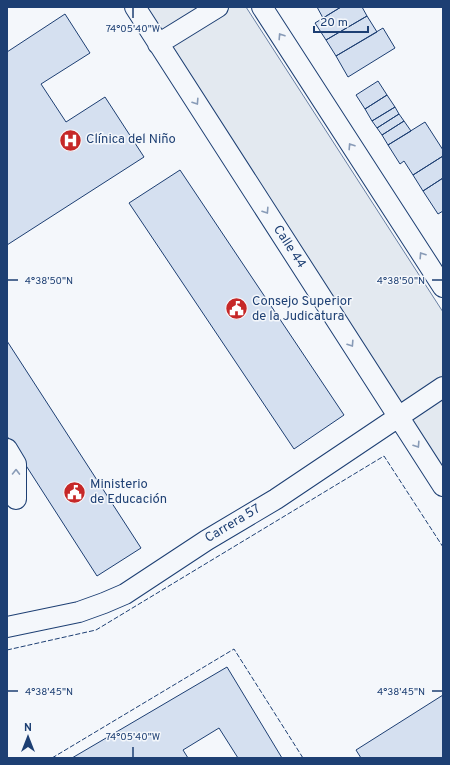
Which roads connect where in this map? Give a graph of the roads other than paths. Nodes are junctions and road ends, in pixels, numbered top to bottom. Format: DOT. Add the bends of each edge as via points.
graph roads {
  1 [pos="135,7"];
  2 [pos="218,7"];
  3 [pos="262,7"];
  4 [pos="158,44"];
  5 [pos="443,287"];
  6 [pos="443,386"];
  7 [pos="398,416"];
  8 [pos="7,449"];
  9 [pos="440,476"];
  10 [pos="16,499"];
  11 [pos="7,627"];
  1 -- 4 [label="street, Calle 44"];
  2 -- 4 [label="street"];
  5 -- 3 [label="street, one-way"];
  4 -- 7 [label="street, Calle 44, one-way"];
  6 -- 7 [label="street, Carrera 57"];
  7 -- 9 [label="street, Calle 44, one-way"];
  7 -- 11 [label="street, Carrera 57" via="276,499 207,540 125,594 79,612"];
  10 -- 8 [label="street, one-way" via="16,464"];
}
